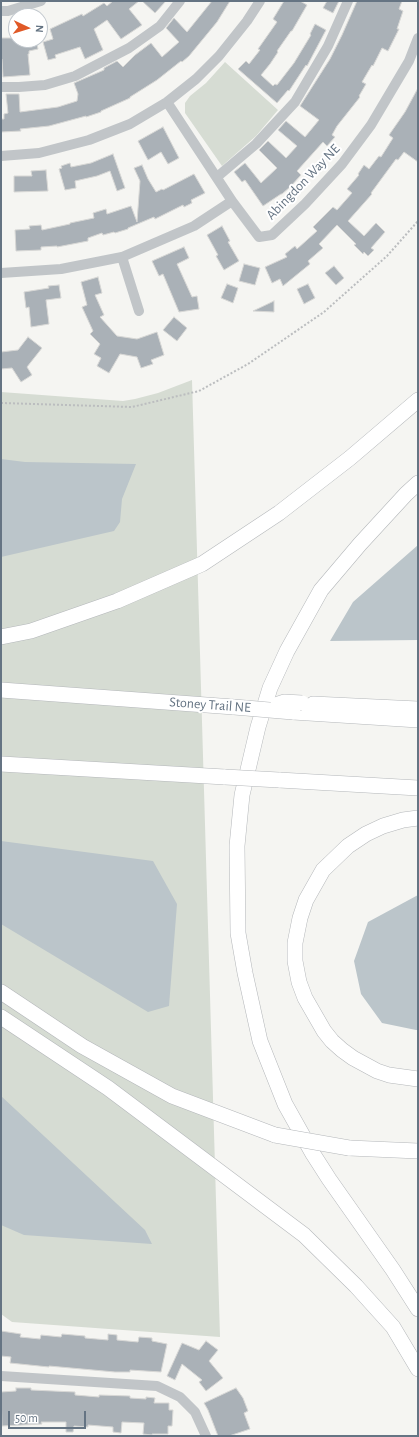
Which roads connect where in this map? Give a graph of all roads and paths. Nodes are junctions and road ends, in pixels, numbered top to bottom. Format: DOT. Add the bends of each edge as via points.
graph roads {
  1 [pos="41,1"];
  2 [pos="180,1"];
  3 [pos="260,1"];
  4 [pos="348,1"];
  5 [pos="1,11"];
  6 [pos="418,38"];
  7 [pos="1,87"];
  8 [pos="167,102"];
  9 [pos="1,156"];
  10 [pos="217,177"];
  11 [pos="232,201"];
  12 [pos="418,221"];
  13 [pos="122,257"];
  14 [pos="1,273"];
  15 [pos="139,311"];
  16 [pos="418,400"];
  17 [pos="1,402"];
  18 [pos="418,483"];
  19 [pos="1,638"];
  20 [pos="1,690"];
  21 [pos="298,708"];
  22 [pos="418,709"];
  23 [pos="418,720"];
  24 [pos="1,764"];
  25 [pos="418,788"];
  26 [pos="418,818"];
  27 [pos="1,992"];
  28 [pos="1,1017"];
  29 [pos="418,1079"];
  30 [pos="418,1151"];
  31 [pos="418,1309"];
  32 [pos="418,1369"];
  33 [pos="1,1376"];
  34 [pos="206,1436"];
  1 -- 5 [label="street"];
  2 -- 7 [label="street" via="160,26 129,48 75,76 45,84"];
  3 -- 8 [label="street" via="219,56"];
  4 -- 10 [label="street" via="328,46 295,102 256,144"];
  6 -- 11 [label="street, Abingdon Way NE" via="408,61 371,125 342,164 306,204 272,235 259,237"];
  8 -- 9 [label="street" via="130,124 89,140 39,153"];
  8 -- 10 [label="street, Abingdon Way NE"];
  10 -- 11 [label="street, Abingdon Way NE"];
  11 -- 13 [label="street" via="194,226"];
  12 -- 17 [label="path" via="387,256 324,312 248,364 199,391 132,407"];
  13 -- 14 [label="street" via="61,269"];
  13 -- 15 [label="street"];
  16 -- 19 [label="highway" via="350,458 279,513 202,564 118,602 31,632"];
  18 -- 31 [label="highway" via="321,590 287,651 270,688 258,727 242,795 237,846 238,933 260,1041 276,1083 313,1154"];
  20 -- 21 [label="highway, Stoney Trail NE, bridge" via="259,709 284,702"];
  21 -- 22 [label="highway"];
  21 -- 23 [label="highway"];
  24 -- 25 [label="highway, bridge"];
  26 -- 29 [label="highway" via="383,826 366,834 348,846 323,870 302,912 295,943 295,961 304,998 324,1031 337,1046 377,1071"];
  27 -- 30 [label="highway, bridge" via="82,1046 172,1096 275,1134 349,1148"];
  28 -- 32 [label="highway" via="108,1088 304,1235 393,1327"];
  33 -- 34 [label="street" via="157,1386 180,1397 195,1412"];
}
